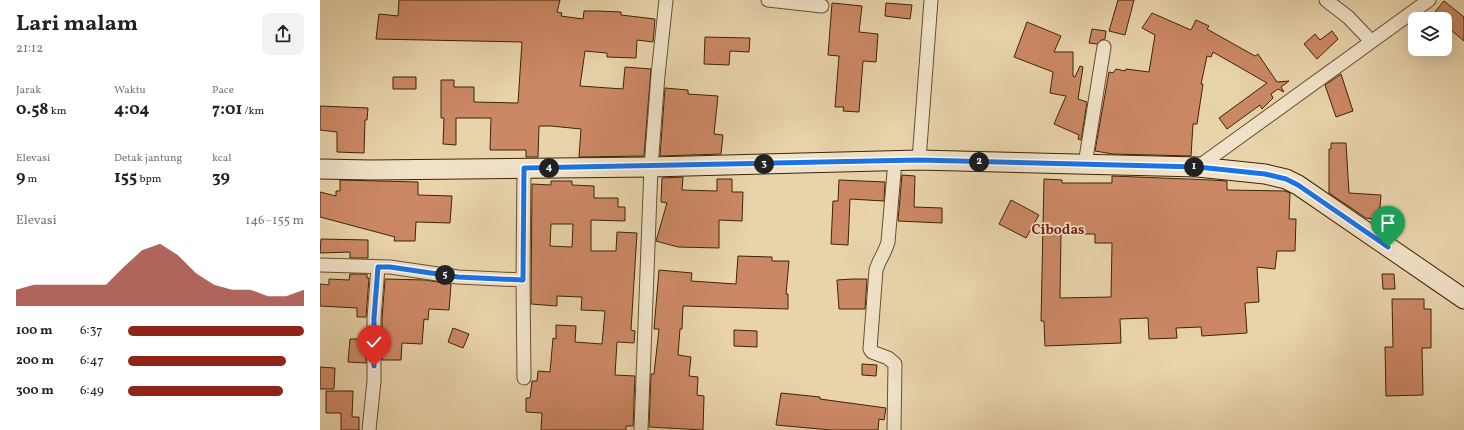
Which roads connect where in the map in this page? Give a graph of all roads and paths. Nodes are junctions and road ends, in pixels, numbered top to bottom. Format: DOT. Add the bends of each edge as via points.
graph roads {
  1 [pos="666,0"];
  2 [pos="768,0"];
  3 [pos="930,0"];
  4 [pos="1326,0"];
  5 [pos="1429,0"];
  6 [pos="822,6"];
  7 [pos="1371,41"];
  8 [pos="1104,47"];
  9 [pos="919,160"];
  10 [pos="895,161"];
  11 [pos="1085,164"];
  12 [pos="651,166"];
  13 [pos="1198,167"];
  14 [pos="524,168"];
  15 [pos="320,169"];
  16 [pos="320,265"];
  17 [pos="378,267"];
  18 [pos="523,280"];
  19 [pos="1464,299"];
  20 [pos="524,378"];
  21 [pos="369,430"];
  22 [pos="641,430"];
  23 [pos="894,430"];
  1 -- 12 [label="street"];
  2 -- 6 [label="street"];
  3 -- 9 [label="street"];
  4 -- 7 [label="street" via="1348,17"];
  5 -- 7 [label="street"];
  7 -- 13 [label="street"];
  8 -- 11 [label="street"];
  9 -- 10 [label="main road"];
  9 -- 11 [label="main road"];
  10 -- 12 [label="main road"];
  10 -- 23 [label="street" via="888,242 876,270 870,349 895,364"];
  11 -- 13 [label="main road"];
  12 -- 14 [label="main road"];
  12 -- 22 [label="street"];
  13 -- 19 [label="main road" via="1265,174 1286,179"];
  14 -- 15 [label="main road"];
  14 -- 18 [label="street"];
  16 -- 17 [label="street"];
  17 -- 18 [label="street" via="458,277"];
  17 -- 21 [label="street" via="374,318 374,381"];
  18 -- 20 [label="street"];
}
